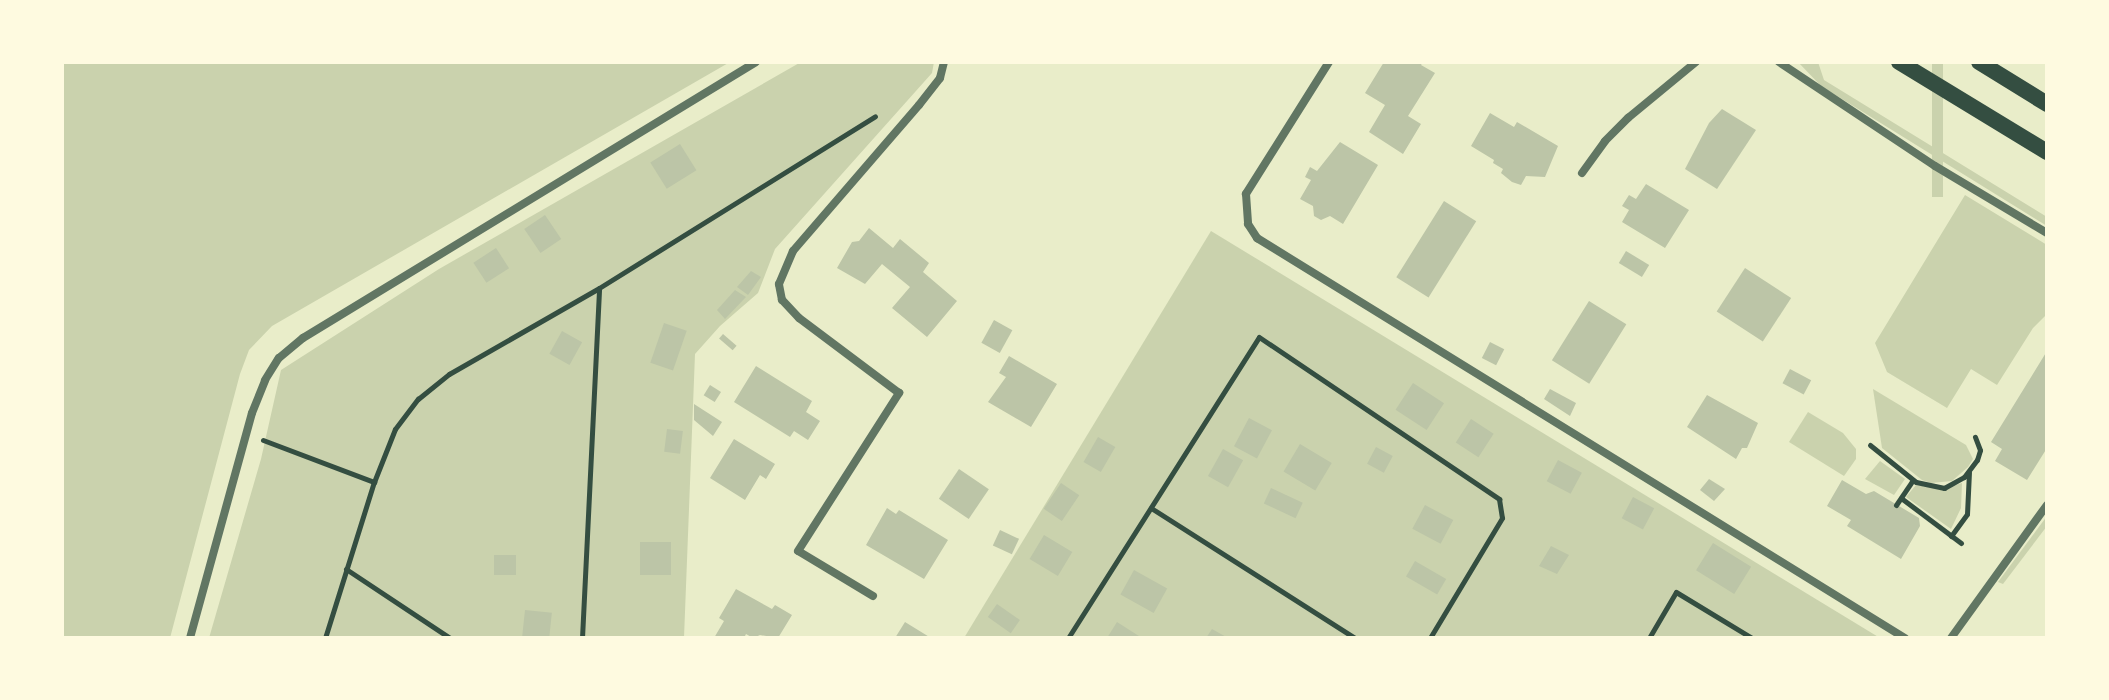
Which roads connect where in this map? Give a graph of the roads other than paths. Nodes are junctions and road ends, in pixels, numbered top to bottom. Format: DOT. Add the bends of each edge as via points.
graph roads {
  1 [pos="756,62"];
  2 [pos="944,62"];
  3 [pos="1329,62"];
  4 [pos="1696,62"];
  5 [pos="1779,62"];
  6 [pos="1899,62"];
  7 [pos="1979,62"];
  8 [pos="2047,104"];
  9 [pos="2047,152"];
  10 [pos="1582,173"];
  11 [pos="2047,233"];
  12 [pos="2047,505"];
  13 [pos="873,596"];
  14 [pos="190,638"];
  15 [pos="1905,638"];
  16 [pos="1951,638"];
  1 -- 14 [label="street" via="303,338 279,358 265,380 246,434"];
  2 -- 13 [label="street" via="940,78 919,105 793,251 779,284 782,300 799,318 899,393 798,551"];
  3 -- 15 [label="street" via="1246,194 1248,224 1257,238"];
  4 -- 10 [label="street" via="1628,118"];
  5 -- 11 [label="street"];
  6 -- 9 [label="main road"];
  7 -- 8 [label="main road"];
  12 -- 16 [label="street"];
}
